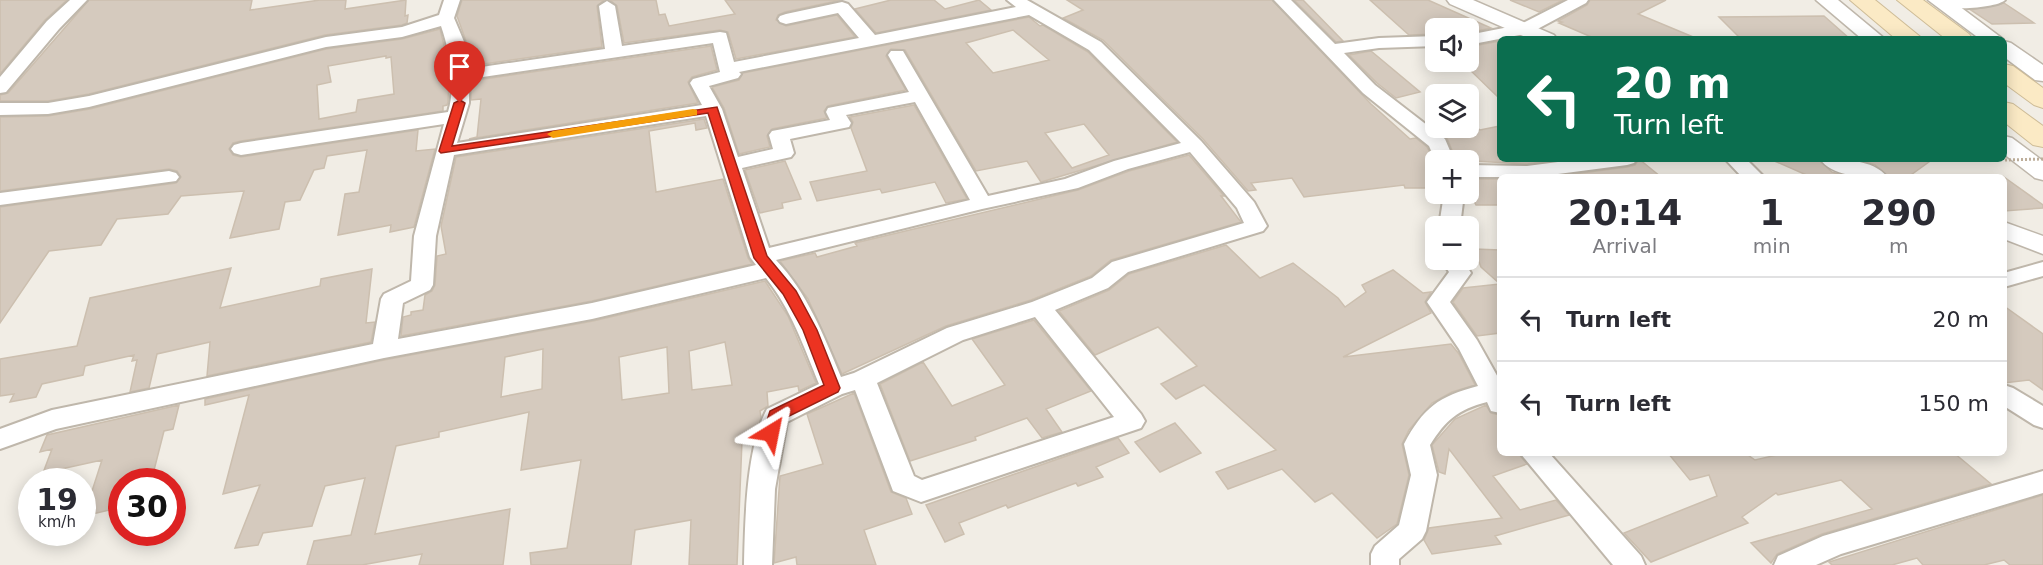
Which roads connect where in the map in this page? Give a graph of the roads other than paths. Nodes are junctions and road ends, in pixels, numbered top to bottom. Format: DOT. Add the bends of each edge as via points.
graph roads {
  1 [pos="79,0"];
  2 [pos="1015,0"];
  3 [pos="1282,0"];
  4 [pos="1457,0"];
  5 [pos="1580,0"];
  6 [pos="1826,0"];
  7 [pos="1861,0"];
  8 [pos="1908,0"];
  9 [pos="1997,0"];
  10 [pos="1941,2"];
  11 [pos="607,6"];
  12 [pos="449,9"];
  13 [pos="1032,9"];
  14 [pos="786,20"];
  15 [pos="1524,29"];
  16 [pos="1540,36"];
  17 [pos="1871,36"];
  18 [pos="1907,36"];
  19 [pos="1956,36"];
  20 [pos="1989,36"];
  21 [pos="1479,38"];
  22 [pos="870,40"];
  23 [pos="1425,41"];
  24 [pos="2007,49"];
  25 [pos="1332,50"];
  26 [pos="614,53"];
  27 [pos="897,55"];
  28 [pos="728,69"];
  29 [pos="2007,73"];
  30 [pos="460,75"];
  31 [pos="2043,75"];
  32 [pos="0,88"];
  33 [pos="921,95"];
  34 [pos="2043,100"];
  35 [pos="0,109"];
  36 [pos="713,109"];
  37 [pos="2007,112"];
  38 [pos="455,117"];
  39 [pos="2043,139"];
  40 [pos="1194,145"];
  41 [pos="241,149"];
  42 [pos="1440,150"];
  43 [pos="445,151"];
  44 [pos="2007,152"];
  45 [pos="1604,162"];
  46 [pos="1738,162"];
  47 [pos="1839,162"];
  48 [pos="730,165"];
  49 [pos="1479,171"];
  50 [pos="1751,174"];
  51 [pos="1868,174"];
  52 [pos="2043,174"];
  53 [pos="169,177"];
  54 [pos="0,199"];
  55 [pos="982,203"];
  56 [pos="2007,231"];
  57 [pos="2043,246"];
  58 [pos="767,263"];
  59 [pos="1458,270"];
  60 [pos="2043,270"];
  61 [pos="2007,279"];
  62 [pos="1040,307"];
  63 [pos="384,350"];
  64 [pos="863,379"];
  65 [pos="833,388"];
  66 [pos="2007,396"];
  67 [pos="1496,398"];
  68 [pos="2043,418"];
  69 [pos="0,439"];
  70 [pos="1536,456"];
  71 [pos="2043,482"];
  72 [pos="758,565"];
  73 [pos="1385,565"];
  74 [pos="1631,565"];
  75 [pos="1788,565"];
  1 -- 32 [label="street"];
  2 -- 13 [label="street"];
  3 -- 25 [label="street"];
  4 -- 15 [label="street"];
  5 -- 15 [label="street"];
  6 -- 17 [label="street"];
  7 -- 18 [label="main road"];
  8 -- 19 [label="main road"];
  9 -- 10 [label="street"];
  10 -- 20 [label="street"];
  11 -- 26 [label="street"];
  12 -- 30 [label="street"];
  12 -- 35 [label="street" via="429,27 336,40 264,56 162,87 53,108"];
  13 -- 22 [label="street"];
  13 -- 40 [label="street" via="1095,46"];
  14 -- 22 [label="street" via="842,7"];
  15 -- 16 [label="street"];
  15 -- 21 [label="street"];
  22 -- 28 [label="street"];
  23 -- 25 [label="street"];
  24 -- 31 [label="street"];
  25 -- 42 [label="street" via="1369,89 1438,143"];
  26 -- 28 [label="street" via="720,38"];
  26 -- 30 [label="street"];
  27 -- 33 [label="street"];
  28 -- 36 [label="street" via="732,74 699,83"];
  29 -- 34 [label="main road"];
  30 -- 38 [label="street" via="460,103"];
  33 -- 48 [label="street" via="835,112 842,123 778,135 784,153"];
  33 -- 55 [label="street"];
  36 -- 43 [label="street"];
  36 -- 48 [label="street"];
  37 -- 39 [label="main road"];
  38 -- 41 [label="street"];
  38 -- 43 [label="street"];
  40 -- 55 [label="street" via="1071,183"];
  40 -- 62 [label="street" via="1247,206 1256,226 1120,267 1100,283"];
  43 -- 63 [label="street" via="425,236 422,285 392,300"];
  44 -- 52 [label="street"];
  45 -- 49 [label="street" via="1527,172"];
  46 -- 50 [label="street"];
  47 -- 51 [label="street"];
  48 -- 58 [label="street"];
  53 -- 54 [label="street"];
  55 -- 58 [label="street"];
  56 -- 57 [label="street"];
  58 -- 63 [label="street" via="592,311"];
  58 -- 65 [label="street" via="789,291 810,330"];
  59 -- 67 [label="street" via="1460,273 1438,302 1469,346"];
  60 -- 61 [label="street"];
  62 -- 64 [label="street" via="955,334"];
  62 -- 64 [label="street" via="1132,421 921,491 903,483"];
  63 -- 69 [label="street" via="52,420"];
  64 -- 65 [label="street"];
  65 -- 72 [label="street" via="776,416 766,450 759,500"];
  66 -- 68 [label="street"];
  67 -- 73 [label="street" via="1459,400 1435,417 1417,444 1424,475 1412,531 1384,554"];
  70 -- 74 [label="street"];
  71 -- 75 [label="street" via="1833,544"];
}
